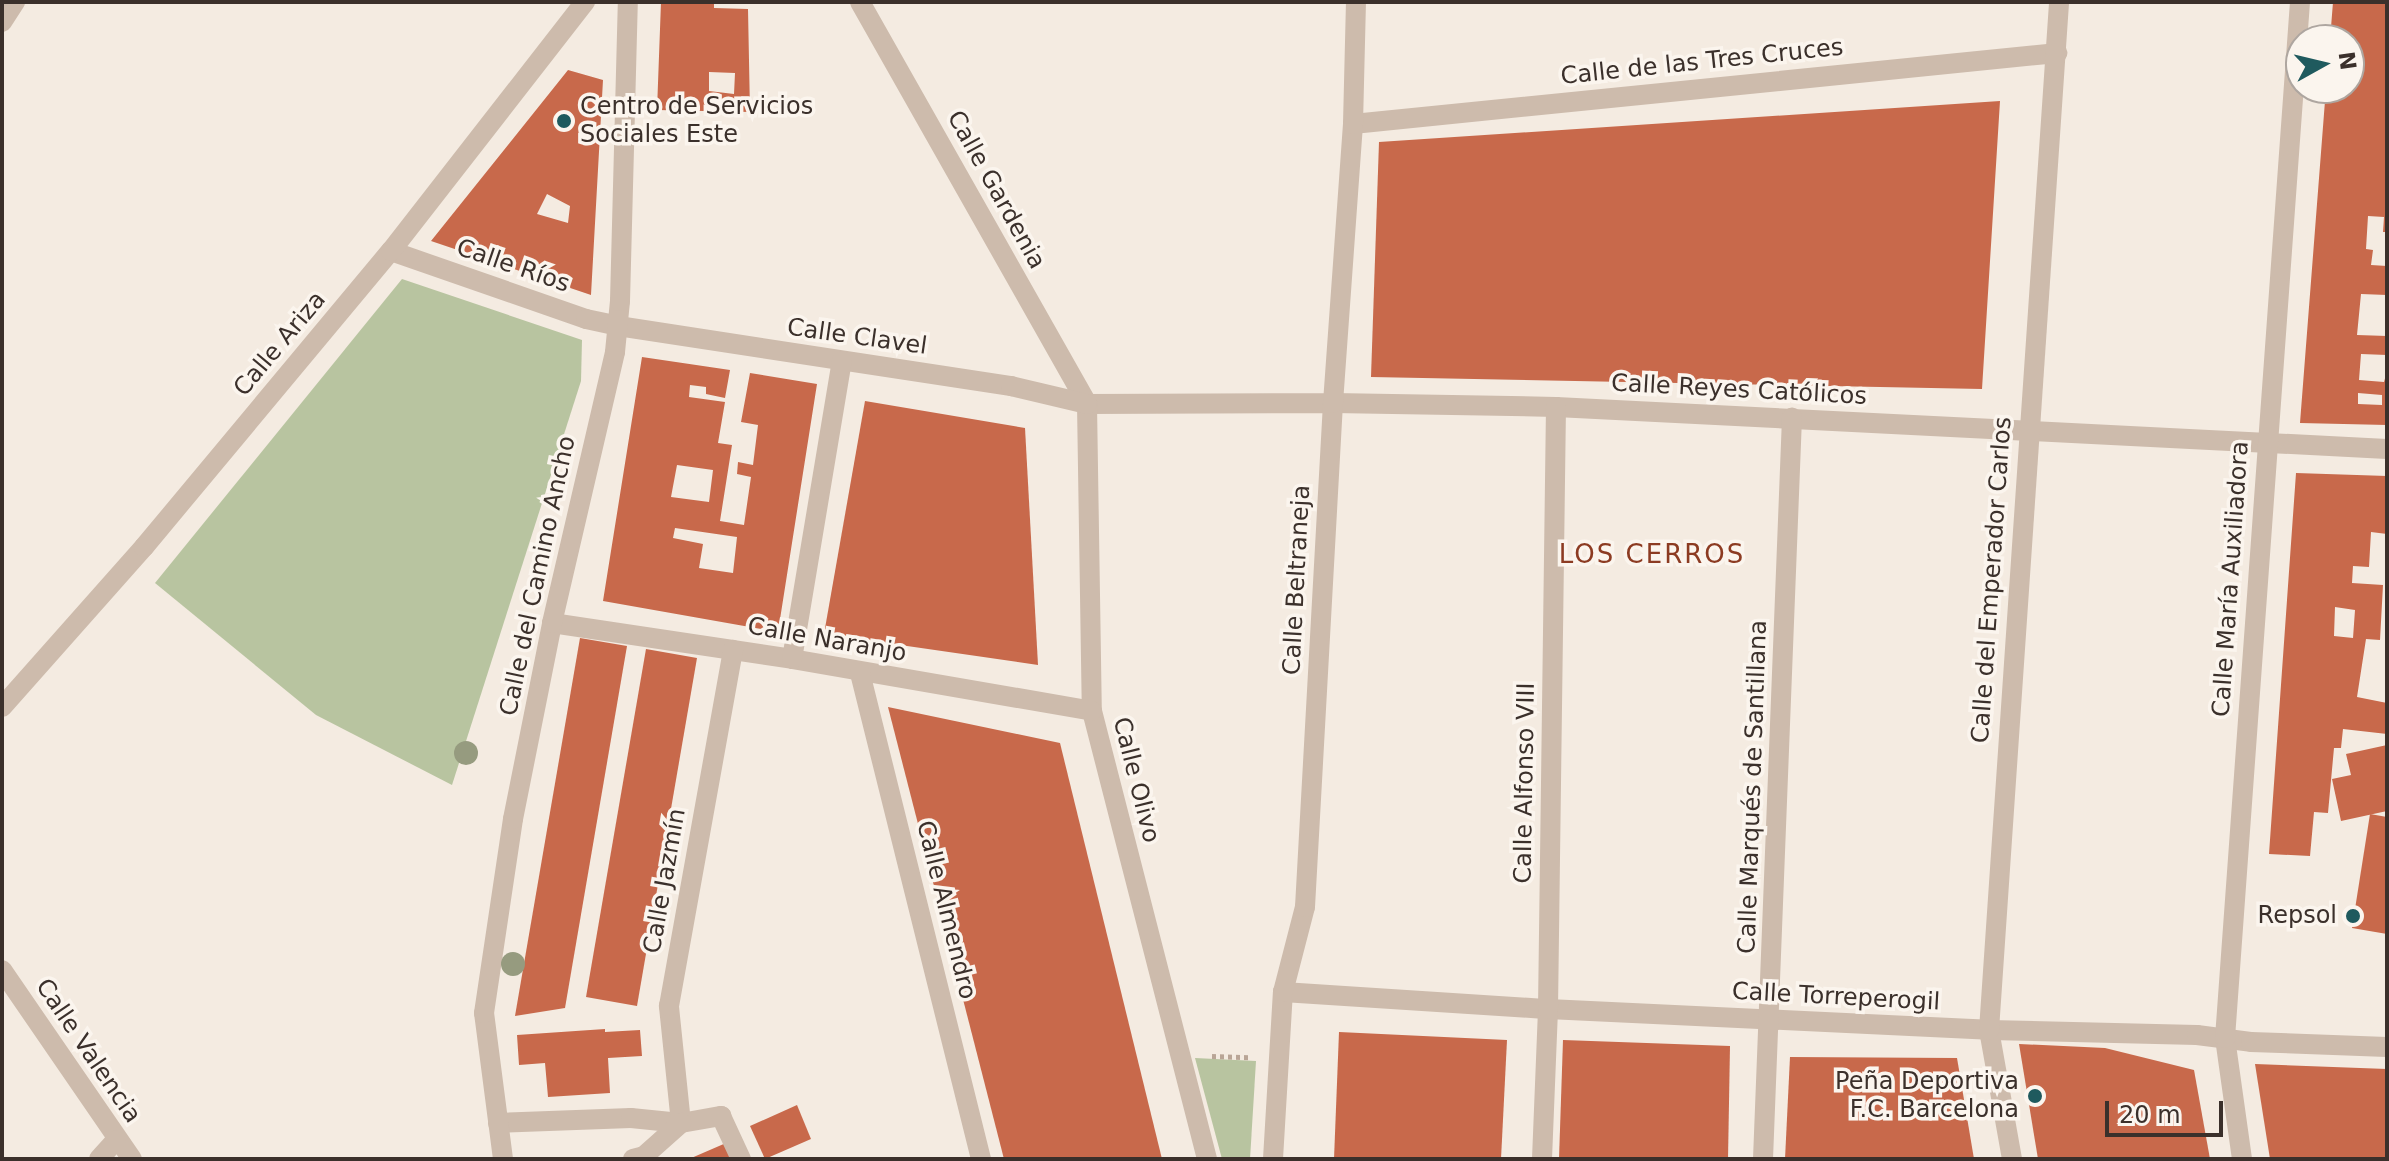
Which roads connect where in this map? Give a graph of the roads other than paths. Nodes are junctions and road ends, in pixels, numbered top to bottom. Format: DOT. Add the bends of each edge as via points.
graph roads {
  1 [pos="15,2"];
  2 [pos="585,2"];
  3 [pos="628,2"];
  4 [pos="860,2"];
  5 [pos="1356,2"];
  6 [pos="2059,2"];
  7 [pos="2300,2"];
  8 [pos="2,22"];
  9 [pos="2057,53"];
  10 [pos="1353,124"];
  11 [pos="391,251"];
  12 [pos="618,326"];
  13 [pos="842,361"];
  14 [pos="1333,403"];
  15 [pos="1087,404"];
  16 [pos="1556,407"];
  17 [pos="1792,418"];
  18 [pos="2027,431"];
  19 [pos="2266,445"];
  20 [pos="2387,449"];
  21 [pos="552,623"];
  22 [pos="733,650"];
  23 [pos="792,659"];
  24 [pos="860,673"];
  25 [pos="2,707"];
  26 [pos="1092,711"];
  27 [pos="2,970"];
  28 [pos="1283,992"];
  29 [pos="1548,1009"];
  30 [pos="1770,1020"];
  31 [pos="1989,1030"];
  32 [pos="2225,1038"];
  33 [pos="2387,1047"];
  34 [pos="498,1123"];
  35 [pos="681,1123"];
  36 [pos="116,1140"];
  37 [pos="99,1159"];
  38 [pos="132,1159"];
  39 [pos="503,1159"];
  40 [pos="633,1159"];
  41 [pos="741,1159"];
  42 [pos="981,1159"];
  43 [pos="1207,1159"];
  44 [pos="1273,1159"];
  45 [pos="1542,1159"];
  46 [pos="1763,1159"];
  47 [pos="2012,1159"];
  48 [pos="2242,1159"];
  1 -- 8 [label="street"];
  2 -- 11 [label="street, Calle Ariza"];
  3 -- 12 [label="street, Calle del Camino Ancho"];
  4 -- 15 [label="street, Calle Gardenia"];
  5 -- 10 [label="street, Calle Beltraneja"];
  6 -- 9 [label="street, Calle del Emperador Carlos"];
  7 -- 19 [label="street, Calle María Auxiliadora"];
  9 -- 10 [label="street, Calle de las Tres Cruces"];
  9 -- 18 [label="street, Calle del Emperador Carlos"];
  10 -- 14 [label="street, Calle Beltraneja"];
  11 -- 12 [label="street, Calle Ríos"];
  11 -- 25 [label="street, Calle Ariza" via="144,547"];
  12 -- 13 [label="street, Calle Clavel"];
  12 -- 21 [label="street, Calle del Camino Ancho"];
  13 -- 15 [label="street, Calle Clavel" via="1011,386"];
  13 -- 23 [label="street"];
  14 -- 15 [label="street, Calle Reyes Católicos"];
  14 -- 16 [label="street, Calle Reyes Católicos"];
  14 -- 28 [label="street, Calle Beltraneja" via="1305,907"];
  15 -- 26 [label="street, Calle Olivo"];
  16 -- 17 [label="street, Calle Reyes Católicos"];
  16 -- 29 [label="street, Calle Alfonso VIII"];
  17 -- 18 [label="street, Calle Reyes Católicos"];
  17 -- 30 [label="street, Calle Marqués de Santillana"];
  18 -- 19 [label="street, Calle Reyes Católicos"];
  18 -- 31 [label="street, Calle del Emperador Carlos"];
  19 -- 20 [label="street, Calle Reyes Católicos"];
  19 -- 32 [label="street, Calle María Auxiliadora"];
  21 -- 22 [label="street, Calle Naranjo"];
  21 -- 34 [label="street, Calle del Camino Ancho" via="513,819 484,1013"];
  22 -- 23 [label="street, Calle Naranjo"];
  22 -- 35 [label="street, Calle Jazmín" via="669,1006"];
  23 -- 24 [label="street, Calle Naranjo"];
  24 -- 26 [label="street, Calle Naranjo"];
  24 -- 42 [label="street, Calle Almendro"];
  26 -- 43 [label="street, Calle Olivo"];
  27 -- 36 [label="street, Calle Valencia"];
  28 -- 29 [label="street, Calle Torreperogil"];
  28 -- 44 [label="street, Calle Beltraneja"];
  29 -- 30 [label="street, Calle Torreperogil"];
  29 -- 45 [label="street, Calle Alfonso VIII"];
  30 -- 31 [label="street, Calle Torreperogil"];
  30 -- 46 [label="street, Calle Marqués de Santillana"];
  31 -- 32 [label="street, Calle Torreperogil"];
  31 -- 47 [label="street, Calle del Emperador Carlos"];
  32 -- 33 [label="street, Calle Torreperogil"];
  32 -- 48 [label="street, Calle María Auxiliadora"];
  34 -- 35 [label="street" via="631,1118"];
  34 -- 39 [label="street, Calle del Camino Ancho"];
  35 -- 40 [label="street" via="644,1156"];
  35 -- 41 [label="street" via="721,1116"];
  36 -- 37 [label="street"];
  36 -- 38 [label="street, Calle Valencia"];
}
